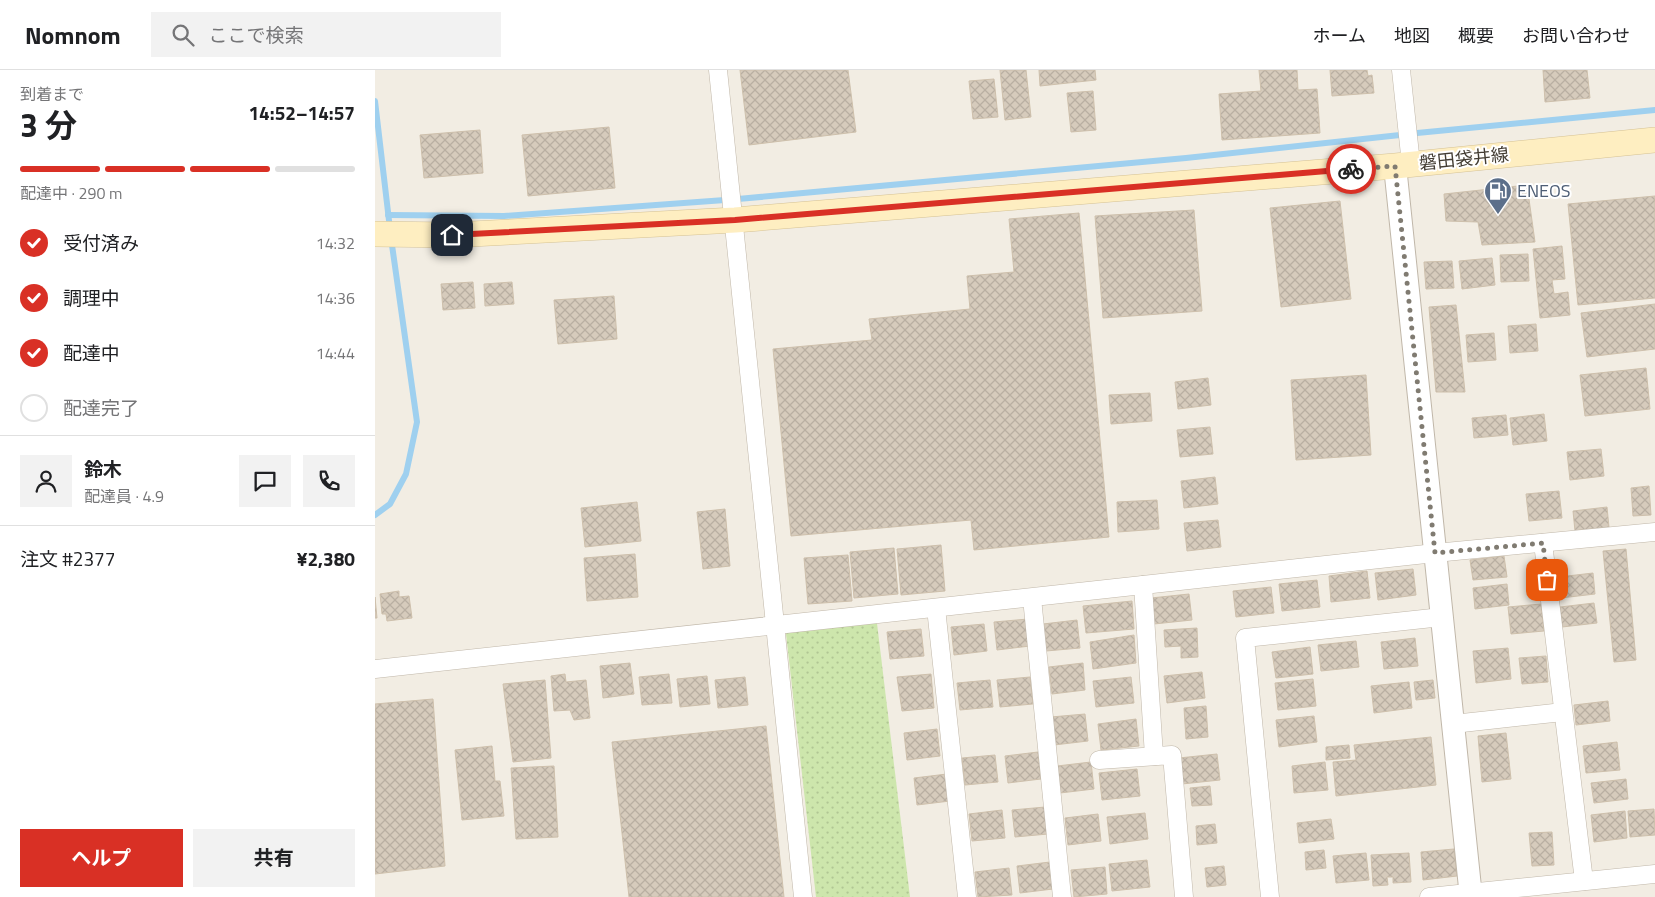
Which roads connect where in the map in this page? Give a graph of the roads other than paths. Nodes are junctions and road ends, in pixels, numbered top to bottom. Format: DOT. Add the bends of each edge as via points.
graph roads {
  1 [pos="718,70"];
  2 [pos="1401,70"];
  3 [pos="1655,140"];
  4 [pos="1403,165"];
  5 [pos="735,220"];
  6 [pos="377,233"];
  7 [pos="1655,532"];
  8 [pos="1543,543"];
  9 [pos="1435,553"];
  10 [pos="1143,585"];
  11 [pos="1032,598"];
  12 [pos="936,608"];
  13 [pos="1442,617"];
  14 [pos="776,626"];
  15 [pos="375,669"];
  16 [pos="1563,712"];
  17 [pos="1453,724"];
  18 [pos="1154,756"];
  19 [pos="1099,760"];
  20 [pos="1655,874"];
  21 [pos="1584,881"];
  22 [pos="1471,895"];
  23 [pos="803,897"];
  24 [pos="967,897"];
  25 [pos="1062,897"];
  26 [pos="1184,897"];
  27 [pos="1270,897"];
  28 [pos="1429,897"];
  1 -- 5 [label="street"];
  2 -- 4 [label="street"];
  3 -- 4 [label="main road, 磐田袋井線"];
  4 -- 5 [label="main road, 磐田袋井線"];
  4 -- 9 [label="street"];
  5 -- 6 [label="main road, 磐田袋井線" via="420,235"];
  5 -- 14 [label="street"];
  7 -- 8 [label="street"];
  8 -- 9 [label="street"];
  8 -- 16 [label="street"];
  9 -- 10 [label="street"];
  9 -- 13 [label="street"];
  10 -- 11 [label="street"];
  10 -- 18 [label="street"];
  11 -- 12 [label="street"];
  11 -- 25 [label="street"];
  12 -- 14 [label="street"];
  12 -- 24 [label="street"];
  13 -- 17 [label="street"];
  13 -- 27 [label="street" via="1245,638"];
  14 -- 15 [label="street"];
  14 -- 23 [label="street"];
  16 -- 17 [label="street"];
  16 -- 21 [label="street"];
  17 -- 22 [label="street"];
  18 -- 19 [label="street"];
  18 -- 26 [label="street" via="1172,755"];
  20 -- 21 [label="street"];
  21 -- 22 [label="street"];
  22 -- 28 [label="street"];
}
